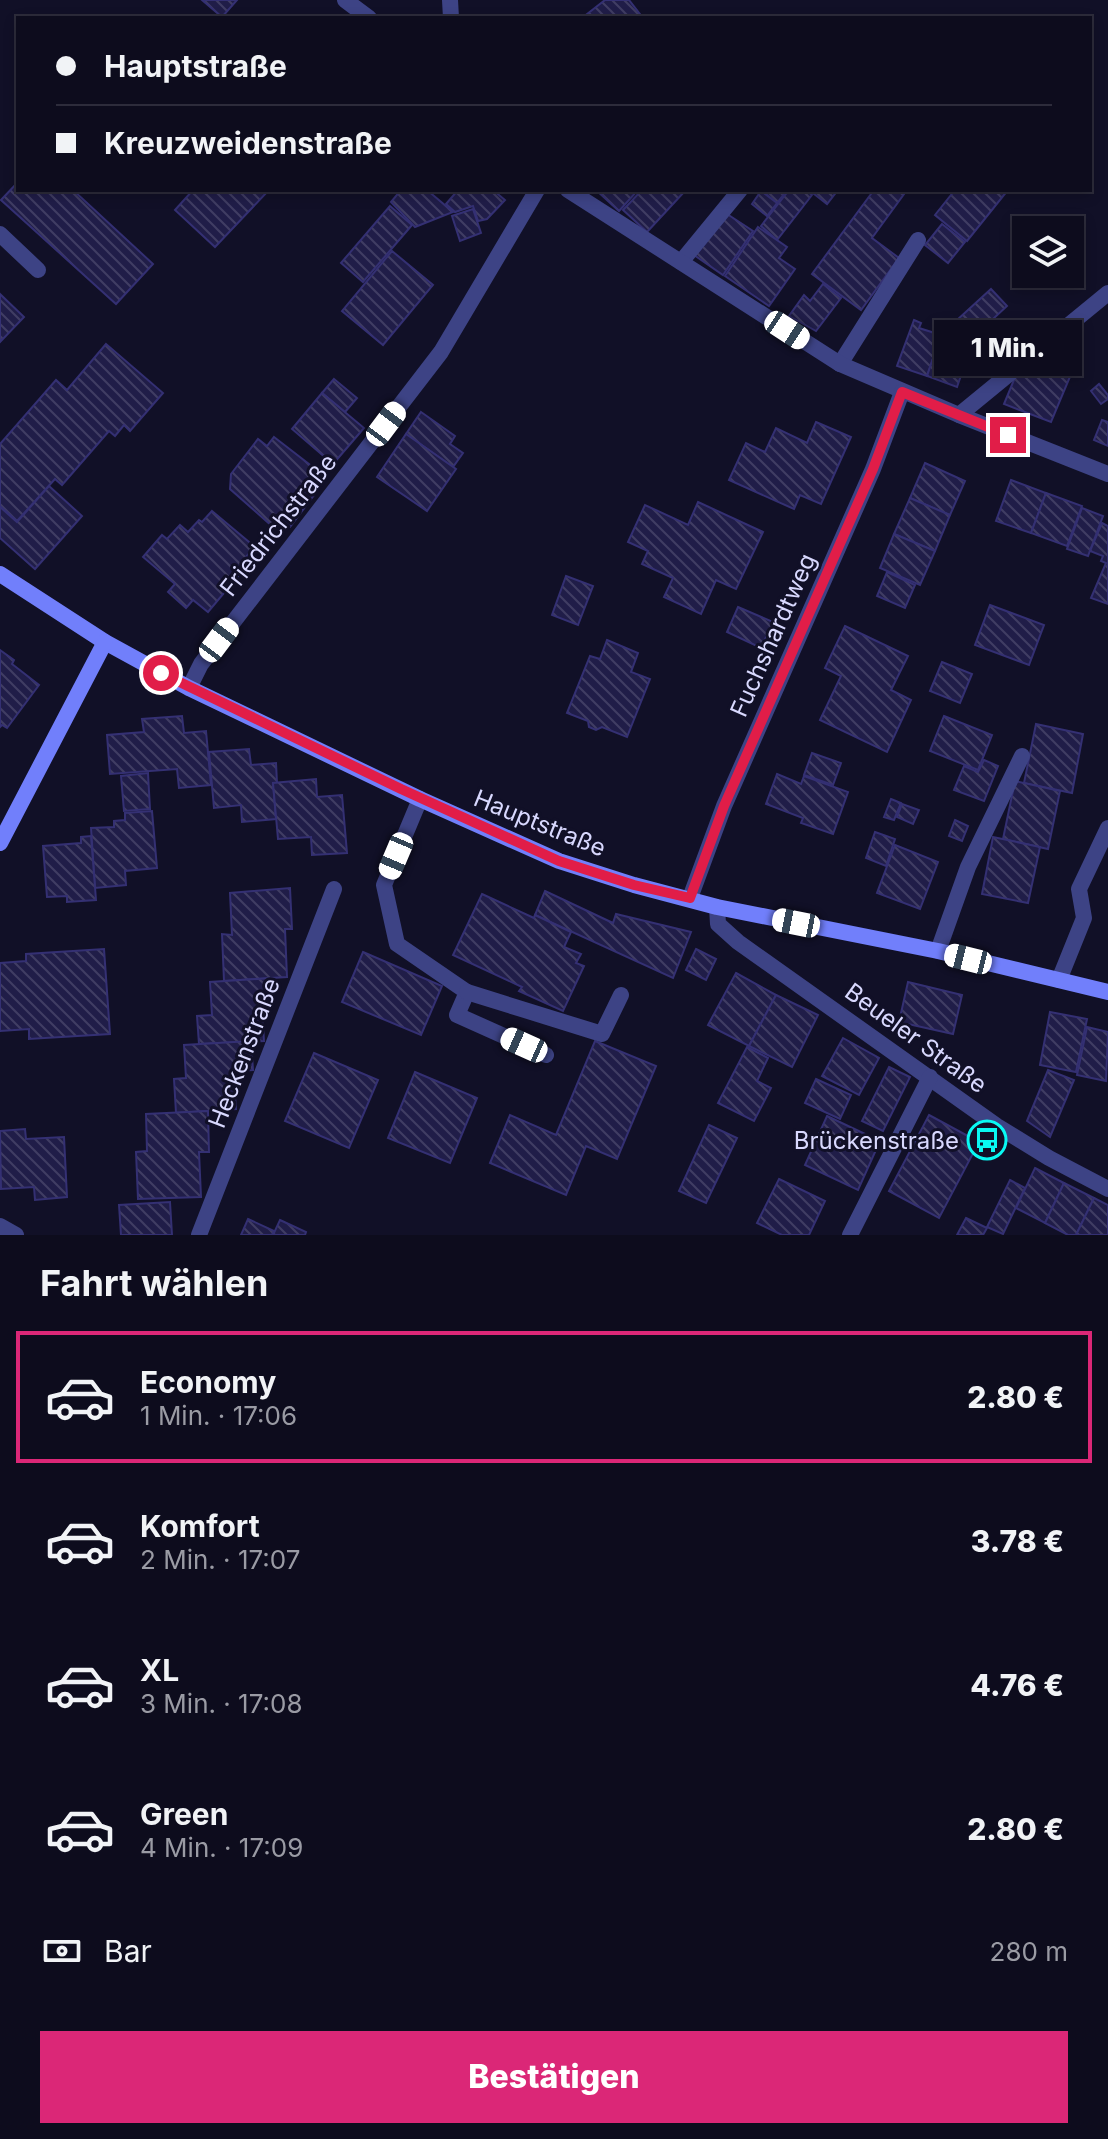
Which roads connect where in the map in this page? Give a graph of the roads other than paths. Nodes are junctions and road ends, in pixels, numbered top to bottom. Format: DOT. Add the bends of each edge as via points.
graph roads {
  1 [pos="345,0"];
  2 [pos="366,16"];
  3 [pos="536,192"];
  4 [pos="571,192"];
  5 [pos="738,192"];
  6 [pos="0,234"];
  7 [pos="918,240"];
  8 [pos="681,262"];
  9 [pos="38,270"];
  10 [pos="1108,293"];
  11 [pos="840,364"];
  12 [pos="902,392"];
  13 [pos="959,415"];
  14 [pos="1108,474"];
  15 [pos="0,574"];
  16 [pos="105,642"];
  17 [pos="189,688"];
  18 [pos="1022,756"];
  19 [pos="420,799"];
  20 [pos="1108,828"];
  21 [pos="0,843"];
  22 [pos="334,889"];
  23 [pos="690,898"];
  24 [pos="717,907"];
  25 [pos="938,951"];
  26 [pos="1059,980"];
  27 [pos="467,992"];
  28 [pos="1108,992"];
  29 [pos="621,995"];
  30 [pos="546,1055"];
  31 [pos="930,1077"];
  32 [pos="1108,1189"];
  33 [pos="0,1226"];
  34 [pos="16,1235"];
  35 [pos="199,1235"];
  36 [pos="850,1235"];
  1 -- 2 [label="street"];
  3 -- 17 [label="street, Friedrichstraße" via="441,352 201,664"];
  4 -- 8 [label="street"];
  5 -- 8 [label="street"];
  6 -- 9 [label="street"];
  7 -- 11 [label="street"];
  8 -- 11 [label="street"];
  10 -- 13 [label="street"];
  11 -- 12 [label="street"];
  12 -- 13 [label="street"];
  12 -- 23 [label="street, Fuchshardtweg" via="724,806"];
  13 -- 14 [label="street"];
  15 -- 16 [label="main road, Hauptstraße"];
  16 -- 17 [label="main road, Hauptstraße"];
  16 -- 21 [label="main road"];
  17 -- 19 [label="main road, Hauptstraße"];
  18 -- 25 [label="street" via="968,867"];
  19 -- 23 [label="main road, Hauptstraße" via="559,861"];
  19 -- 27 [label="street" via="384,885 397,944"];
  20 -- 26 [label="street" via="1079,889 1084,918"];
  22 -- 35 [label="street, Heckenstraße"];
  23 -- 24 [label="main road, Hauptstraße"];
  24 -- 25 [label="main road, Hauptstraße"];
  24 -- 31 [label="street, Beueler Straße" via="718,924 738,942"];
  25 -- 26 [label="main road, Hauptstraße"];
  26 -- 28 [label="main road, Hauptstraße"];
  27 -- 29 [label="street" via="602,1034"];
  27 -- 30 [label="street" via="457,1015"];
  31 -- 32 [label="street, Beueler Straße" via="997,1126"];
  31 -- 36 [label="street"];
  33 -- 34 [label="street"];
}
